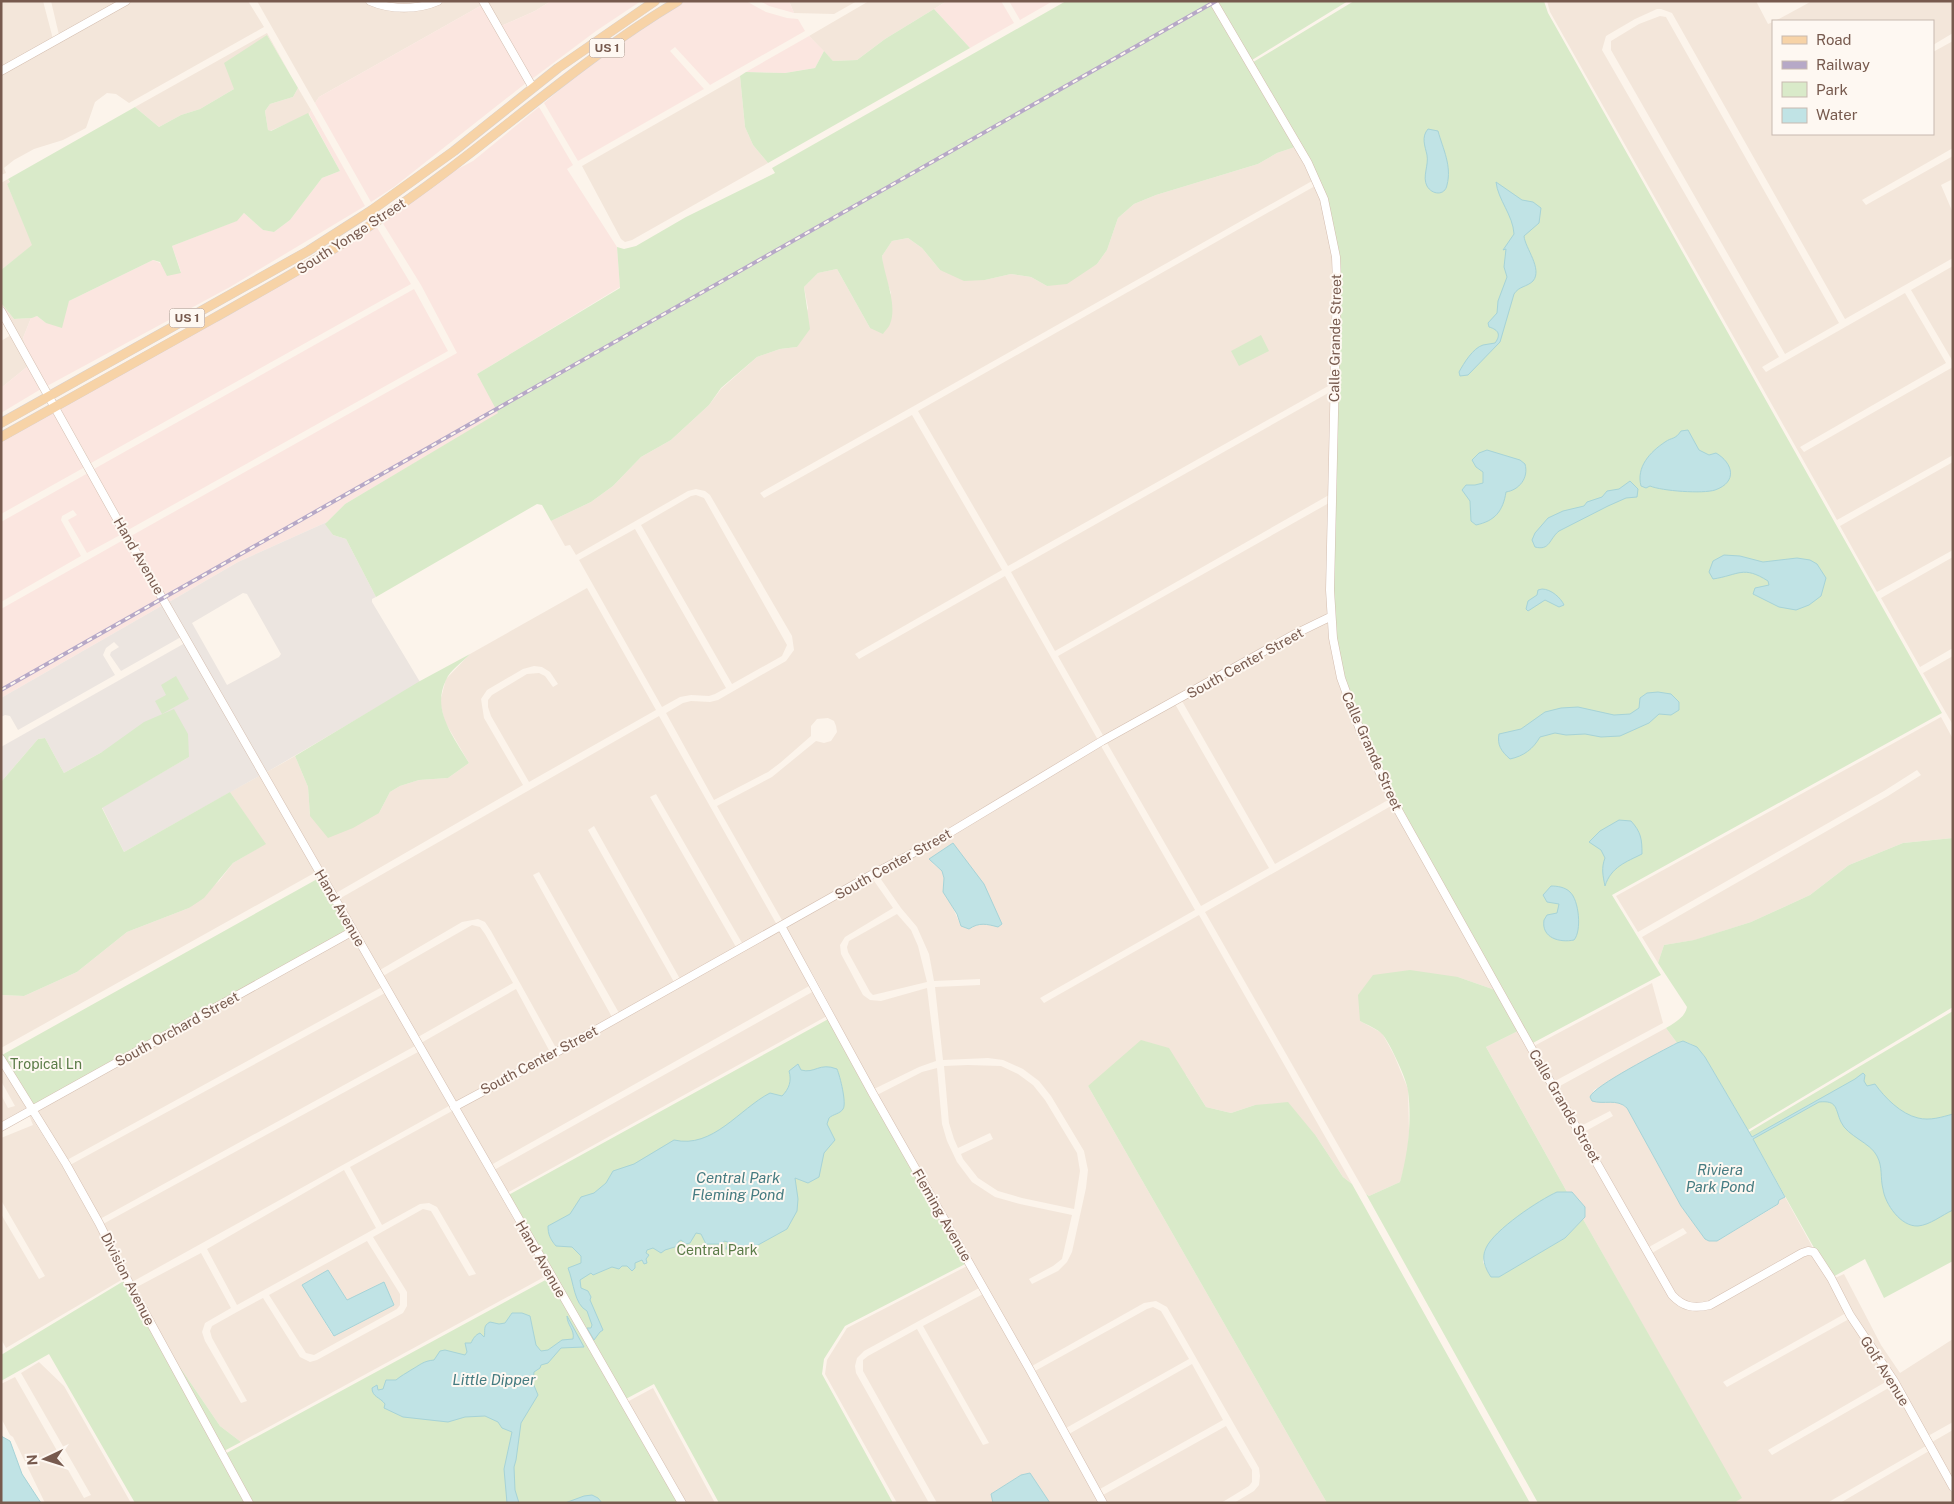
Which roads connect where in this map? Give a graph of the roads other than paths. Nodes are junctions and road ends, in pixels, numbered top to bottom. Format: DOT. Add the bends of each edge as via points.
graph roads {
  1 [pos="126,1"];
  2 [pos="370,1"];
  3 [pos="438,1"];
  4 [pos="483,1"];
  5 [pos="655,1"];
  6 [pos="678,1"];
  7 [pos="1214,1"];
  8 [pos="1,71"];
  9 [pos="546,77"];
  10 [pos="533,88"];
  11 [pos="538,99"];
  12 [pos="525,109"];
  13 [pos="214,304"];
  14 [pos="1,311"];
  15 [pos="179,337"];
  16 [pos="49,396"];
  17 [pos="55,407"];
  18 [pos="1,423"];
  19 [pos="1,437"];
  20 [pos="1330,617"];
  21 [pos="781,926"];
  22 [pos="353,931"];
  23 [pos="1,1059"];
  24 [pos="454,1107"];
  25 [pos="32,1110"];
  26 [pos="1,1127"];
  27 [pos="1817,1255"];
  28 [pos="1953,1487"];
  29 [pos="249,1503"];
  30 [pos="682,1503"];
  31 [pos="1103,1503"];
  1 -- 8 [label="street"];
  2 -- 3 [label="street" via="412,7"];
  4 -- 10 [label="street"];
  5 -- 9 [label="main road, South Yonge Street / US 1"];
  6 -- 11 [label="main road, South Yonge Street / US 1"];
  7 -- 20 [label="street, Calle Grande Street" via="1308,163 1331,225 1337,282"];
  9 -- 10 [label="main road, South Yonge Street / US 1"];
  9 -- 11 [label="main road"];
  10 -- 12 [label="main road"];
  10 -- 13 [label="main road, South Yonge Street / US 1" via="372,210 308,251"];
  11 -- 12 [label="main road, South Yonge Street / US 1"];
  12 -- 15 [label="main road, South Yonge Street / US 1" via="434,181 364,230 288,277"];
  13 -- 15 [label="main road" via="212,313"];
  13 -- 16 [label="main road, South Yonge Street / US 1"];
  14 -- 16 [label="street, Hand Avenue"];
  15 -- 17 [label="main road, South Yonge Street / US 1"];
  16 -- 17 [label="street, Hand Avenue"];
  16 -- 18 [label="main road, South Yonge Street / US 1"];
  17 -- 19 [label="main road, South Yonge Street / US 1"];
  17 -- 22 [label="street, Hand Avenue"];
  20 -- 21 [label="street, South Center Street" via="1102,742 936,841"];
  20 -- 27 [label="street, Calle Grande Street" via="1341,678 1360,730 1393,801 1672,1294 1679,1303 1700,1308 1802,1253 1808,1251"];
  21 -- 24 [label="street, South Center Street"];
  21 -- 31 [label="street, Fleming Avenue"];
  22 -- 24 [label="street, Hand Avenue"];
  22 -- 25 [label="street, South Orchard Street"];
  23 -- 25 [label="street, Division Avenue"];
  24 -- 30 [label="street, Hand Avenue"];
  25 -- 26 [label="street, South Orchard Street"];
  25 -- 29 [label="street, Division Avenue" via="99,1223 130,1287"];
  27 -- 28 [label="street, Golf Avenue" via="1850,1314 1894,1381"];
}
